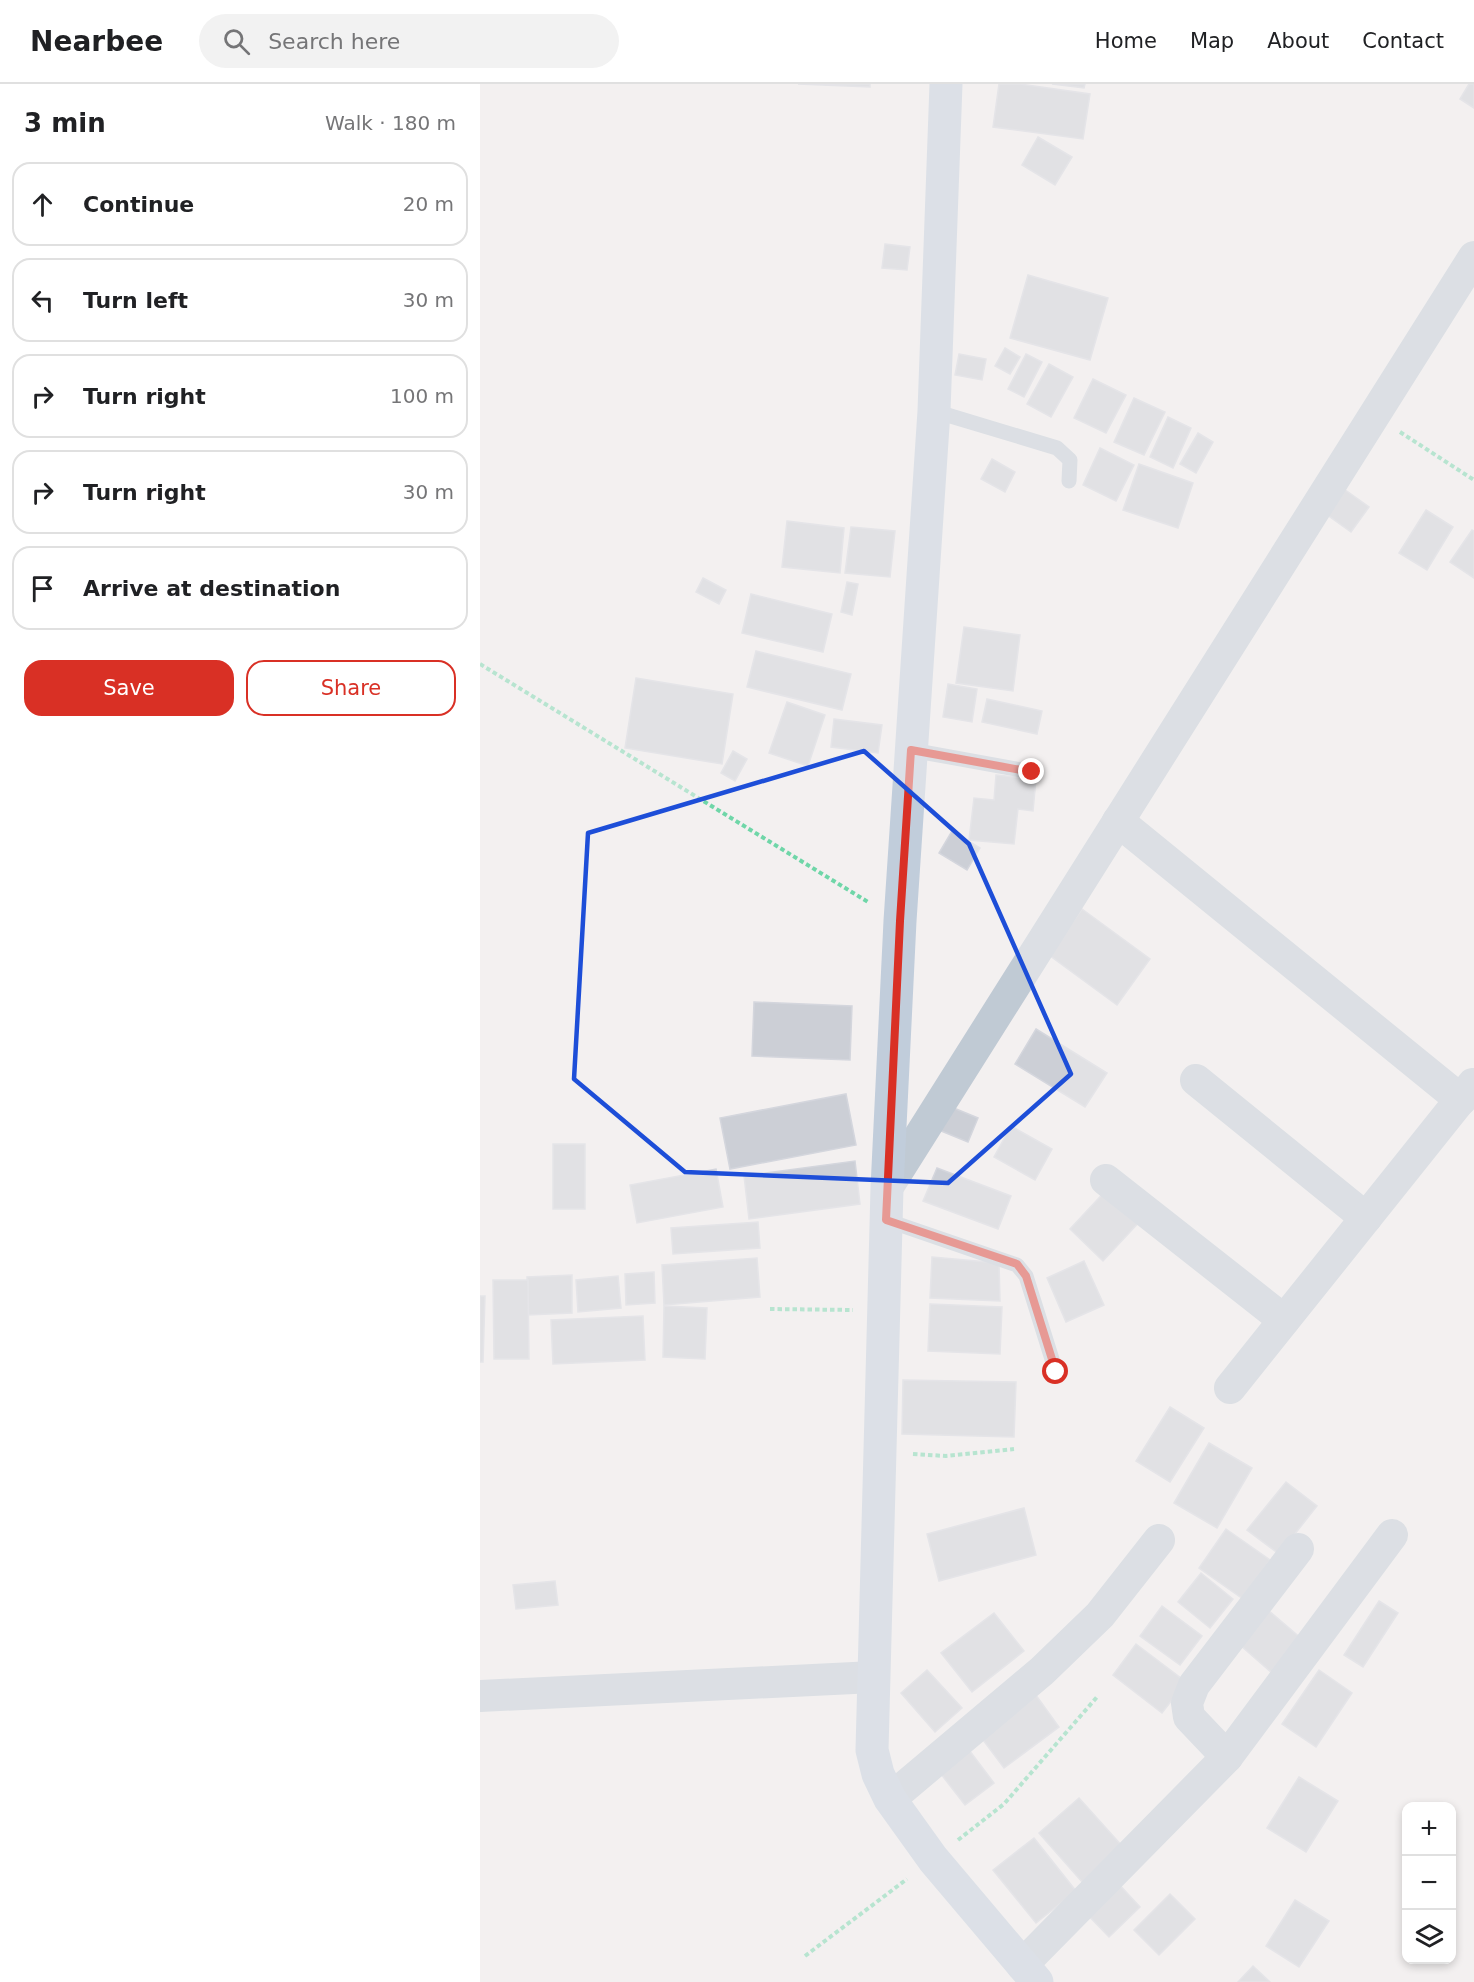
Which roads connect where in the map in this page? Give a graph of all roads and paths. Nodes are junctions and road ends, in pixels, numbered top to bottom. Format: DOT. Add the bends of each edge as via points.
graph roads {
  1 [pos="946,84"];
  2 [pos="1474,257"];
  3 [pos="933,411"];
  4 [pos="1374,415"];
  5 [pos="1474,480"];
  6 [pos="1069,481"];
  7 [pos="480,664"];
  8 [pos="911,750"];
  9 [pos="1032,772"];
  10 [pos="1118,820"];
  11 [pos="900,921"];
  12 [pos="1196,1080"];
  13 [pos="1468,1092"];
  14 [pos="1106,1180"];
  15 [pos="886,1188"];
  16 [pos="1366,1218"];
  17 [pos="886,1220"];
  18 [pos="770,1309"];
  19 [pos="884,1310"];
  20 [pos="1284,1320"];
  21 [pos="1056,1372"];
  22 [pos="1230,1388"];
  23 [pos="1014,1449"];
  24 [pos="880,1451"];
  25 [pos="1392,1534"];
  26 [pos="1159,1540"];
  27 [pos="1298,1549"];
  28 [pos="874,1677"];
  29 [pos="480,1696"];
  30 [pos="1097,1697"];
  31 [pos="1227,1757"];
  32 [pos="890,1799"];
  33 [pos="933,1859"];
  34 [pos="805,1956"];
  35 [pos="1029,1973"];
  1 -- 3 [label="main road"];
  2 -- 4 [label="street"];
  3 -- 6 [label="lane" via="1057,448 1070,460"];
  3 -- 8 [label="main road"];
  4 -- 5 [label="path"];
  4 -- 10 [label="street"];
  7 -- 11 [label="path"];
  8 -- 9 [label="lane"];
  8 -- 11 [label="main road"];
  10 -- 13 [label="street"];
  10 -- 15 [label="street"];
  11 -- 15 [label="main road"];
  12 -- 16 [label="street"];
  13 -- 16 [label="street"];
  14 -- 20 [label="street"];
  15 -- 17 [label="main road"];
  16 -- 20 [label="street"];
  17 -- 19 [label="main road"];
  17 -- 21 [label="lane" via="1017,1264 1026,1276"];
  18 -- 19 [label="path"];
  19 -- 24 [label="main road"];
  20 -- 22 [label="street"];
  23 -- 24 [label="path" via="946,1456"];
  24 -- 28 [label="main road"];
  25 -- 31 [label="street"];
  26 -- 32 [label="street" via="1100,1615 1042,1671"];
  27 -- 31 [label="street" via="1194,1685 1187,1703 1189,1717"];
  28 -- 29 [label="street"];
  28 -- 32 [label="main road" via="872,1750"];
  30 -- 33 [label="path" via="1004,1804"];
  31 -- 35 [label="street"];
  32 -- 33 [label="main road"];
  33 -- 34 [label="path"];
  33 -- 35 [label="main road"];
}
